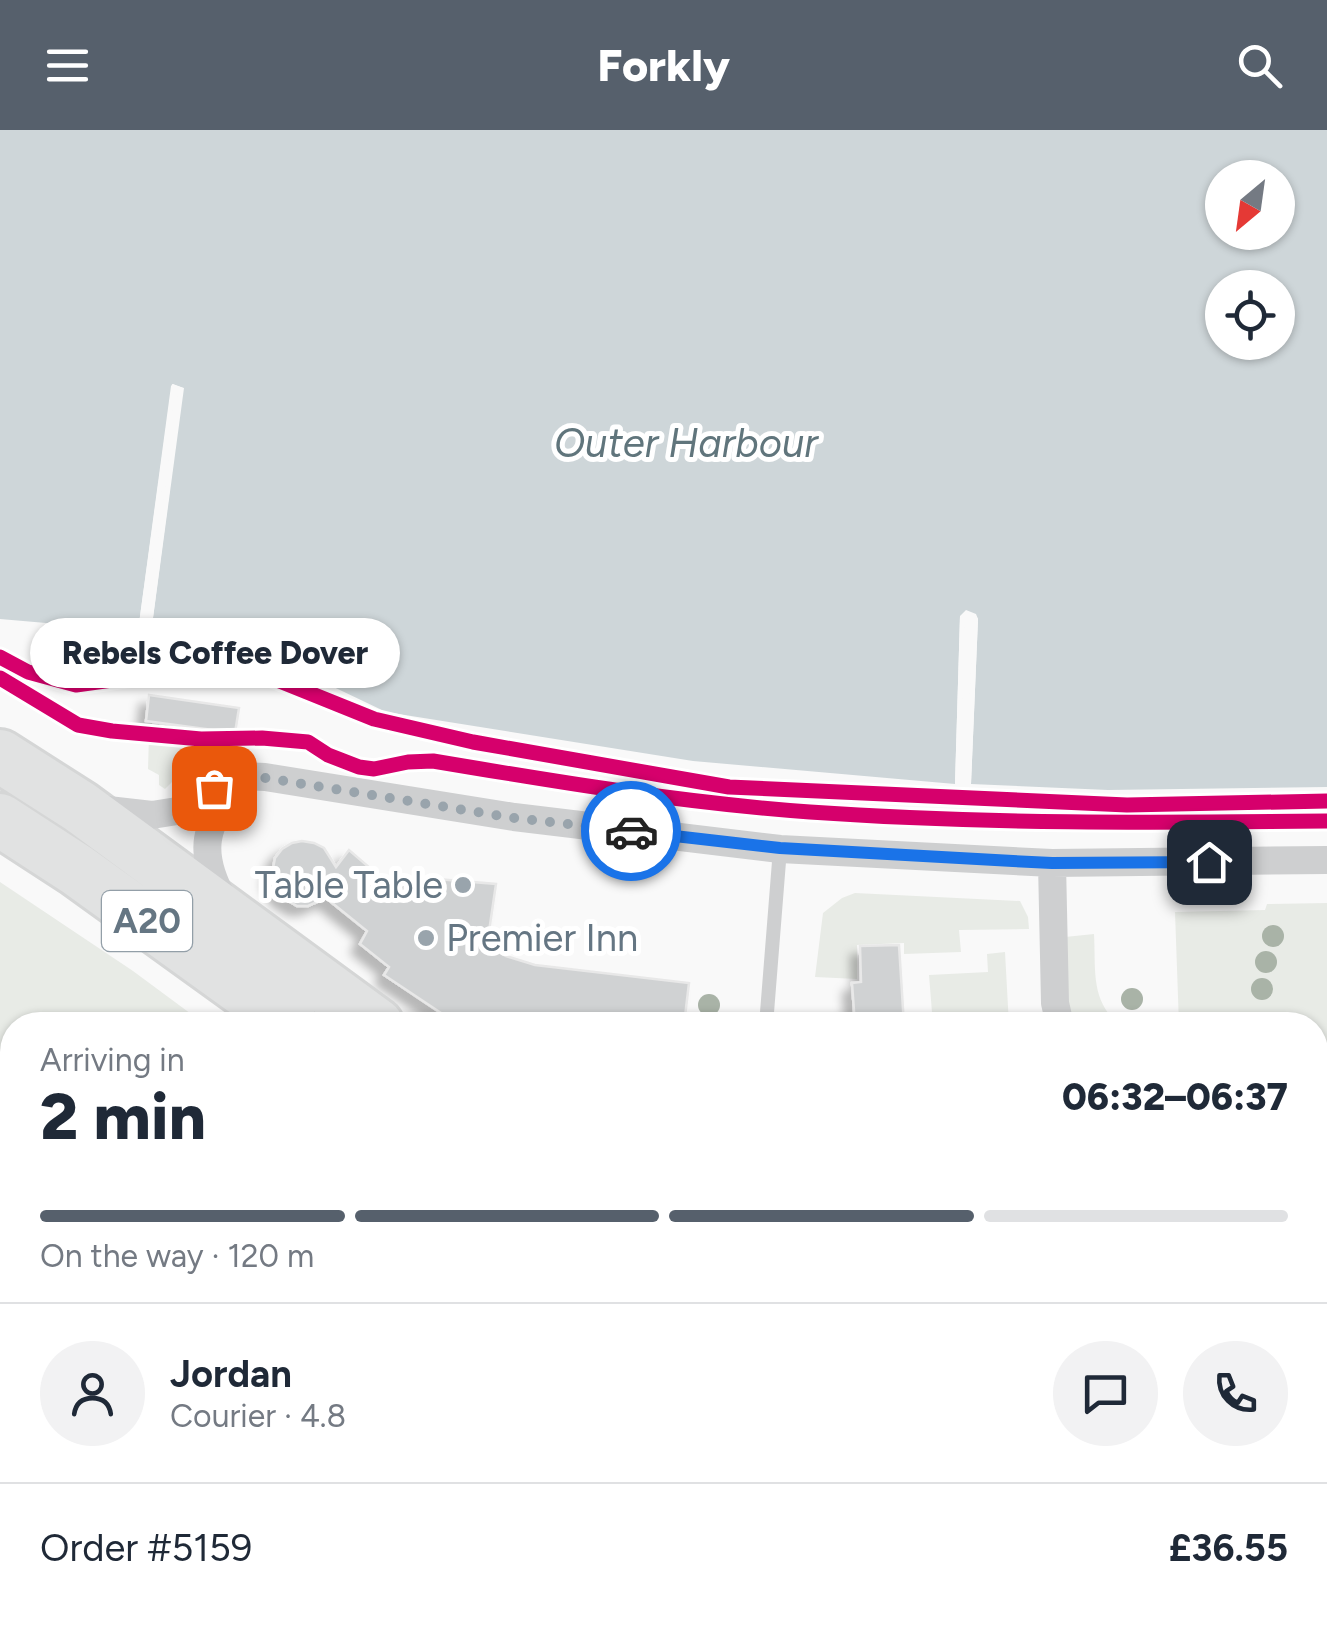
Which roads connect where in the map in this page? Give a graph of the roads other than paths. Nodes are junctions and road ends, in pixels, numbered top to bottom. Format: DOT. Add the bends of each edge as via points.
graph roads {
  1 [pos="0,756"];
  2 [pos="241,776"];
  3 [pos="80,807"];
  4 [pos="0,820"];
  5 [pos="780,848"];
  6 [pos="1327,860"];
  7 [pos="1052,863"];
  8 [pos="235,920"];
  9 [pos="274,1012"];
  10 [pos="360,1012"];
  11 [pos="767,1012"];
  12 [pos="1057,1012"];
  1 -- 3 [label="highway, A20"];
  2 -- 3 [label="street" via="178,811 152,816"];
  2 -- 5 [label="street" via="514,818"];
  2 -- 8 [label="street" via="217,809 206,847 210,876"];
  3 -- 8 [label="highway, A20"];
  4 -- 9 [label="highway, A20"];
  5 -- 7 [label="street"];
  5 -- 11 [label="lane"];
  6 -- 7 [label="street"];
  7 -- 12 [label="street"];
  8 -- 10 [label="highway, A20"];
}
